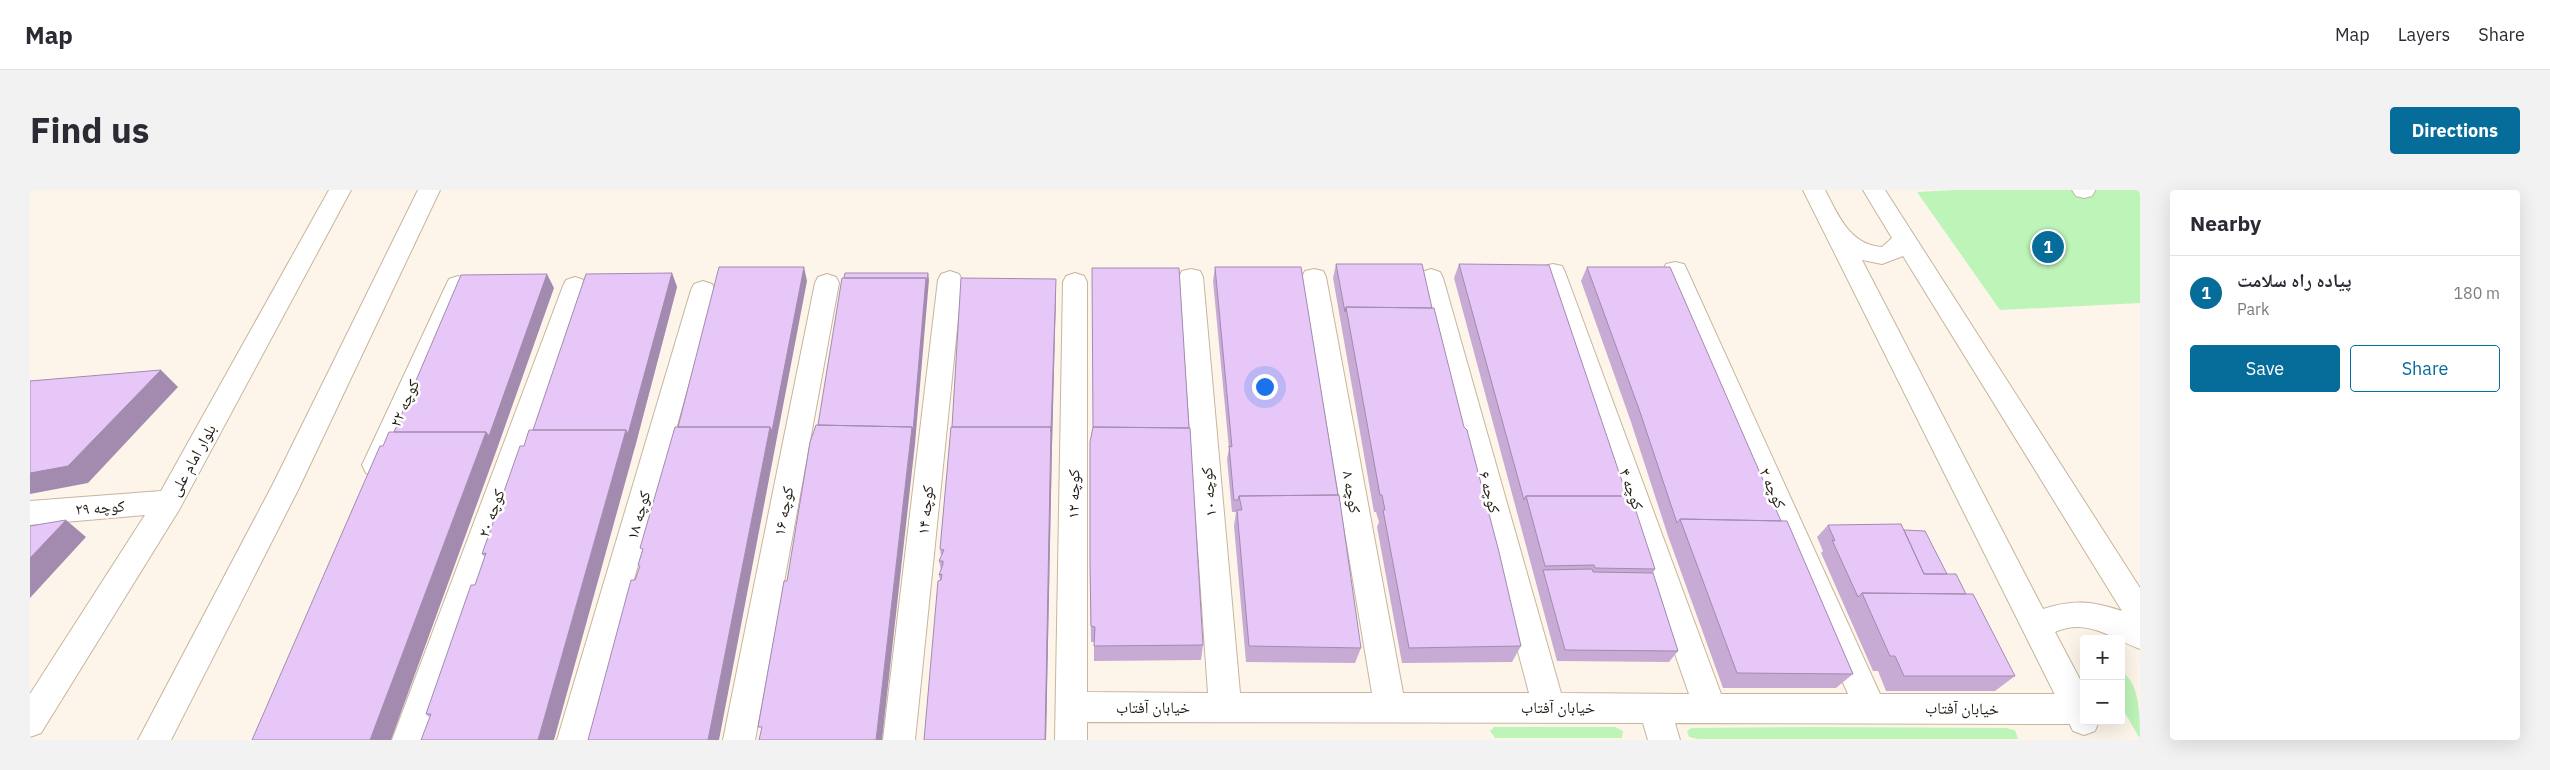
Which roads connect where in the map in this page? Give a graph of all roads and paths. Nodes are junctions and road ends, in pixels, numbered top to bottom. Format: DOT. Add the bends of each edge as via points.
graph roads {
  1 [pos="340,190"];
  2 [pos="429,190"];
  3 [pos="1814,190"];
  4 [pos="1874,190"];
  5 [pos="1837,234"];
  6 [pos="1904,238"];
  7 [pos="1675,270"];
  8 [pos="1553,272"];
  9 [pos="1191,277"];
  10 [pos="1314,277"];
  11 [pos="1431,278"];
  12 [pos="950,280"];
  13 [pos="1075,282"];
  14 [pos="827,283"];
  15 [pos="458,285"];
  16 [pos="575,286"];
  17 [pos="703,290"];
  18 [pos="367,485"];
  19 [pos="170,502"];
  20 [pos="30,513"];
  21 [pos="2140,614"];
  22 [pos="2036,627"];
  23 [pos="2140,635"];
  24 [pos="1071,707"];
  25 [pos="1225,707"];
  26 [pos="1390,707"];
  27 [pos="1549,707"];
  28 [pos="1654,707"];
  29 [pos="1710,707"];
  30 [pos="1870,707"];
  31 [pos="2080,713"];
  32 [pos="2080,717"];
  33 [pos="30,722"];
  34 [pos="2087,725"];
  35 [pos="154,740"];
  36 [pos="408,740"];
  37 [pos="573,740"];
  38 [pos="739,740"];
  39 [pos="899,740"];
  40 [pos="1071,740"];
  41 [pos="1664,740"];
  42 [pos="2095,740"];
  1 -- 19 [label="street, بلوار امام علی"];
  2 -- 35 [label="street" via="285,488"];
  3 -- 5 [label="street"];
  4 -- 6 [label="street"];
  5 -- 6 [label="street" via="1852,247 1886,256 1899,250"];
  5 -- 22 [label="street"];
  6 -- 21 [label="street"];
  7 -- 30 [label="street, کوچه ۲"];
  8 -- 29 [label="street, کوچه ۴"];
  9 -- 25 [label="street, کوچه ۱۰"];
  10 -- 26 [label="street, کوچه ۸"];
  11 -- 27 [label="street, کوچه ۶"];
  12 -- 39 [label="street, کوچه ۱۴"];
  13 -- 24 [label="street, کوچه ۱۲"];
  14 -- 38 [label="street, کوچه ۱۶"];
  15 -- 18 [label="street, کوچه ۲۲"];
  16 -- 36 [label="street, کوچه ۲۰"];
  17 -- 37 [label="street, کوچه ۱۸"];
  19 -- 20 [label="street, کوچه ۲۹"];
  19 -- 33 [label="street, بلوار امام علی"];
  22 -- 23 [label="street" via="2056,616 2075,613 2100,616"];
  22 -- 31 [label="street"];
  24 -- 25 [label="street, خیابان آفتاب"];
  24 -- 40 [label="street"];
  25 -- 26 [label="street, خیابان آفتاب"];
  26 -- 27 [label="street, خیابان آفتاب"];
  27 -- 28 [label="street, خیابان آفتاب"];
  28 -- 29 [label="street, خیابان آفتاب"];
  28 -- 41 [label="street"];
  29 -- 30 [label="street, خیابان آفتاب"];
  30 -- 32 [label="street, خیابان آفتاب"];
  34 -- 42 [label="street"];
}
